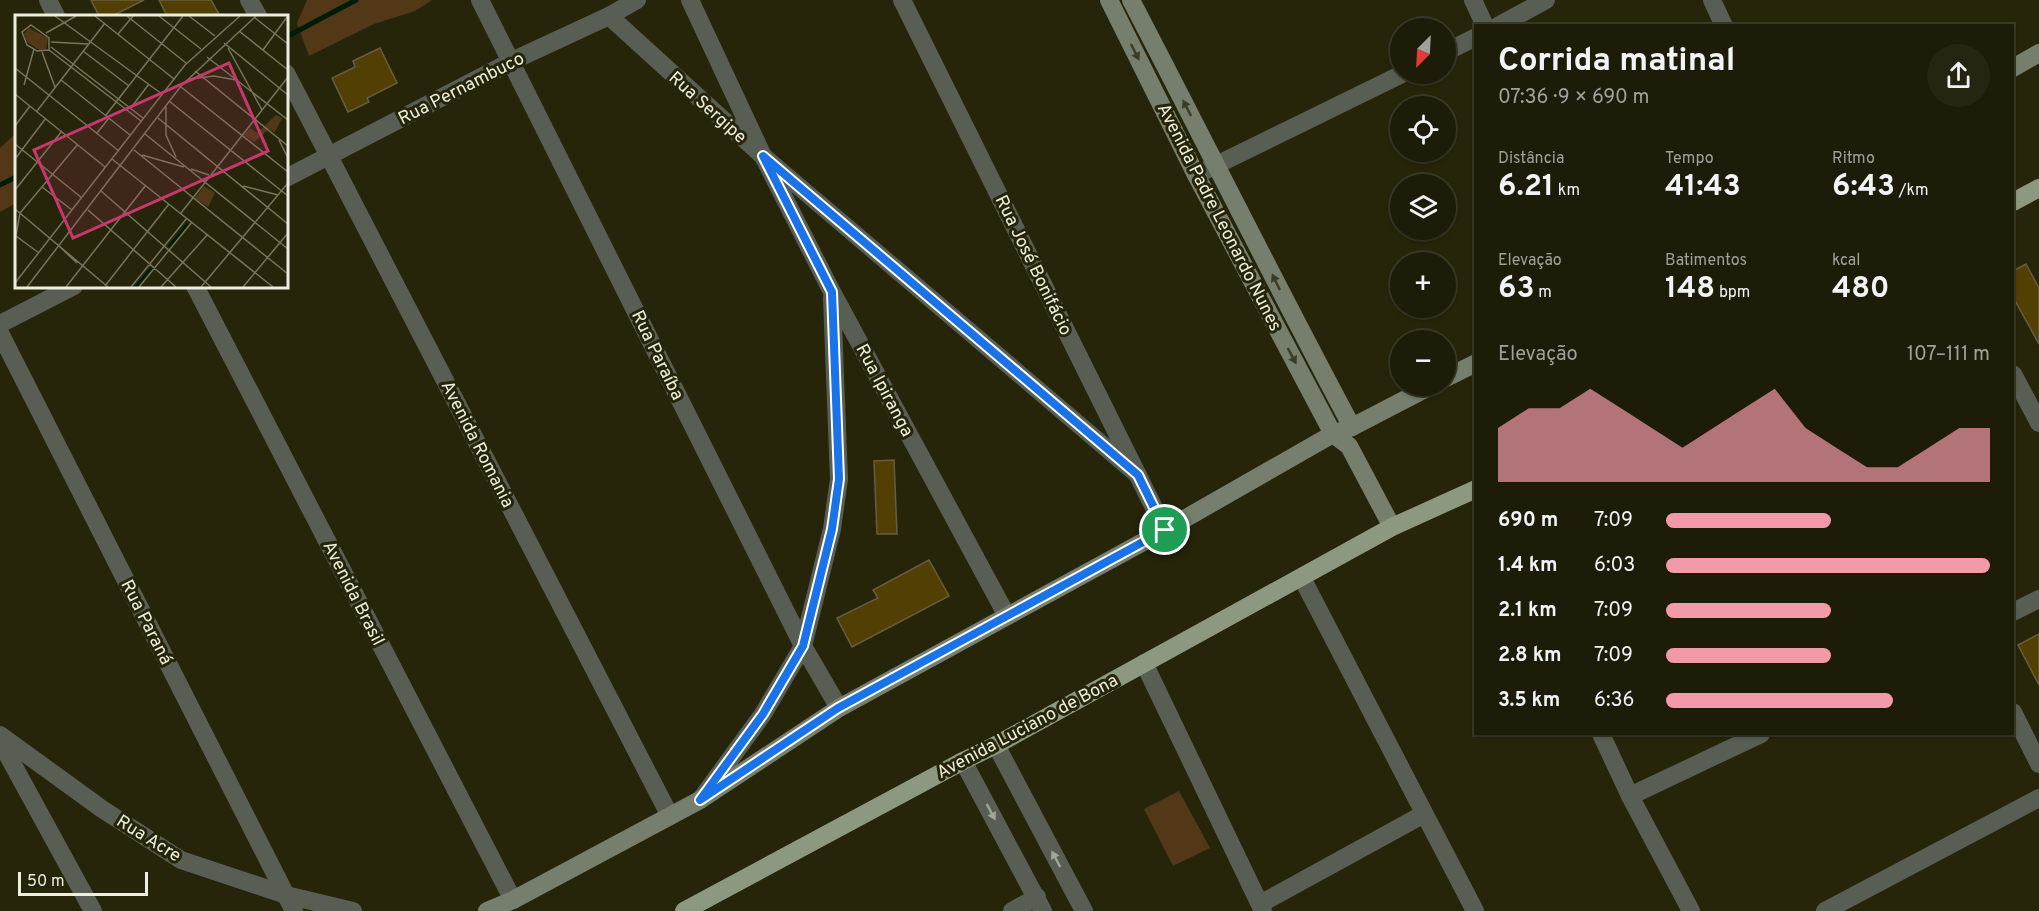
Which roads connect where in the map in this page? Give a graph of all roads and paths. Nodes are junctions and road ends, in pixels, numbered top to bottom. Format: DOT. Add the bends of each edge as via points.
graph roads {
  1 [pos="48,0"];
  2 [pos="249,0"];
  3 [pos="480,0"];
  4 [pos="637,0"];
  5 [pos="690,0"];
  6 [pos="902,0"];
  7 [pos="1109,0"];
  8 [pos="1131,0"];
  9 [pos="1473,0"];
  10 [pos="1546,0"];
  11 [pos="1712,0"];
  12 [pos="56,15"];
  13 [pos="257,15"];
  14 [pos="609,16"];
  15 [pos="1484,24"];
  16 [pos="1502,24"];
  17 [pos="1723,24"];
  18 [pos="1474,38"];
  19 [pos="1456,47"];
  20 [pos="2039,54"];
  21 [pos="512,61"];
  22 [pos="2014,67"];
  23 [pos="288,76"];
  24 [pos="1390,80"];
  25 [pos="329,156"];
  26 [pos="763,156"];
  27 [pos="1217,165"];
  28 [pos="1196,175"];
  29 [pos="288,176"];
  30 [pos="2039,188"];
  31 [pos="2014,201"];
  32 [pos="70,288"];
  33 [pos="196,288"];
  34 [pos="832,292"];
  35 [pos="0,324"];
  36 [pos="0,333"];
  37 [pos="1474,364"];
  38 [pos="1456,373"];
  39 [pos="2014,376"];
  40 [pos="1412,396"];
  41 [pos="2039,423"];
  42 [pos="1352,427"];
  43 [pos="1333,434"];
  44 [pos="1349,446"];
  45 [pos="1138,475"];
  46 [pos="1474,490"];
  47 [pos="1392,527"];
  48 [pos="1165,530"];
  49 [pos="1302,578"];
  50 [pos="2039,599"];
  51 [pos="2014,612"];
  52 [pos="1007,616"];
  53 [pos="803,646"];
  54 [pos="1144,663"];
  55 [pos="838,708"];
  56 [pos="2014,714"];
  57 [pos="0,735"];
  58 [pos="1602,735"];
  59 [pos="1759,735"];
  60 [pos="0,741"];
  61 [pos="996,745"];
  62 [pos="963,761"];
  63 [pos="2039,764"];
  64 [pos="1630,796"];
  65 [pos="2039,798"];
  66 [pos="700,800"];
  67 [pos="1424,814"];
  68 [pos="670,816"];
  69 [pos="513,900"];
  70 [pos="290,903"];
  71 [pos="1040,904"];
  72 [pos="708,905"];
  73 [pos="1261,908"];
  74 [pos="93,911"];
  75 [pos="352,911"];
  76 [pos="487,911"];
  77 [pos="684,911"];
  78 [pos="1011,911"];
  79 [pos="1084,911"];
  80 [pos="1475,911"];
  81 [pos="1691,911"];
  82 [pos="1825,911"];
  1 -- 12 [label="street"];
  2 -- 13 [label="street"];
  3 -- 21 [label="street, Rua Paraíba"];
  4 -- 14 [label="street, Rua Pernambuco"];
  5 -- 26 [label="street, Rua Ipiranga"];
  6 -- 45 [label="street, Rua José Bonifácio"];
  7 -- 28 [label="main road, Avenida Padre Leonardo Nunes, one-way"];
  27 -- 8 [label="main road, Avenida Padre Leonardo Nunes, one-way"];
  9 -- 15 [label="street"];
  10 -- 16 [label="street"];
  11 -- 17 [label="street"];
  14 -- 21 [label="street, Rua Pernambuco"];
  14 -- 26 [label="street, Rua Sergipe"];
  18 -- 19 [label="street"];
  20 -- 22 [label="main road"];
  21 -- 25 [label="street, Rua Pernambuco"];
  21 -- 53 [label="street, Rua Paraíba"];
  23 -- 25 [label="street, Avenida Romania"];
  24 -- 27 [label="street"];
  25 -- 29 [label="street, Rua Pernambuco"];
  25 -- 68 [label="street, Avenida Romania"];
  26 -- 34 [label="street, Rua Ipiranga"];
  26 -- 45 [label="street, Rua Sergipe"];
  27 -- 28 [label="street"];
  42 -- 27 [label="main road, Avenida Padre Leonardo Nunes, one-way"];
  28 -- 43 [label="main road, Avenida Padre Leonardo Nunes, one-way"];
  30 -- 31 [label="main road"];
  32 -- 35 [label="street"];
  33 -- 69 [label="street, Avenida Brasil"];
  34 -- 52 [label="street, Rua Ipiranga"];
  34 -- 53 [label="street" via="839,479 832,529"];
  36 -- 70 [label="street, Rua Paraná"];
  37 -- 38 [label="main road"];
  39 -- 41 [label="street"];
  40 -- 42 [label="main road"];
  42 -- 43 [label="main road"];
  42 -- 44 [label="main road"];
  43 -- 44 [label="main road"];
  43 -- 48 [label="main road"];
  44 -- 47 [label="main road"];
  45 -- 48 [label="street, Rua José Bonifácio"];
  46 -- 47 [label="main road, Avenida Luciano de Bona"];
  47 -- 49 [label="main road, Avenida Luciano de Bona"];
  48 -- 52 [label="main road"];
  49 -- 54 [label="main road, Avenida Luciano de Bona"];
  49 -- 67 [label="street"];
  50 -- 51 [label="street"];
  52 -- 55 [label="main road"];
  53 -- 55 [label="street, Rua Paraíba"];
  53 -- 66 [label="street" via="763,714"];
  54 -- 61 [label="main road, Avenida Luciano de Bona"];
  54 -- 73 [label="street"];
  55 -- 66 [label="main road"];
  56 -- 63 [label="street"];
  57 -- 70 [label="street, Rua Acre" via="181,860"];
  58 -- 64 [label="street"];
  59 -- 64 [label="street"];
  60 -- 74 [label="street"];
  61 -- 62 [label="main road, Avenida Luciano de Bona"];
  79 -- 61 [label="street, one-way"];
  62 -- 71 [label="street, one-way"];
  62 -- 72 [label="main road, Avenida Luciano de Bona"];
  64 -- 81 [label="street"];
  65 -- 82 [label="street"];
  66 -- 68 [label="main road"];
  67 -- 73 [label="street"];
  67 -- 80 [label="street"];
  68 -- 69 [label="main road"];
  69 -- 76 [label="main road"];
  70 -- 75 [label="street, Rua Acre"];
  71 -- 78 [label="street"];
  72 -- 77 [label="main road, Avenida Luciano de Bona"];
}
